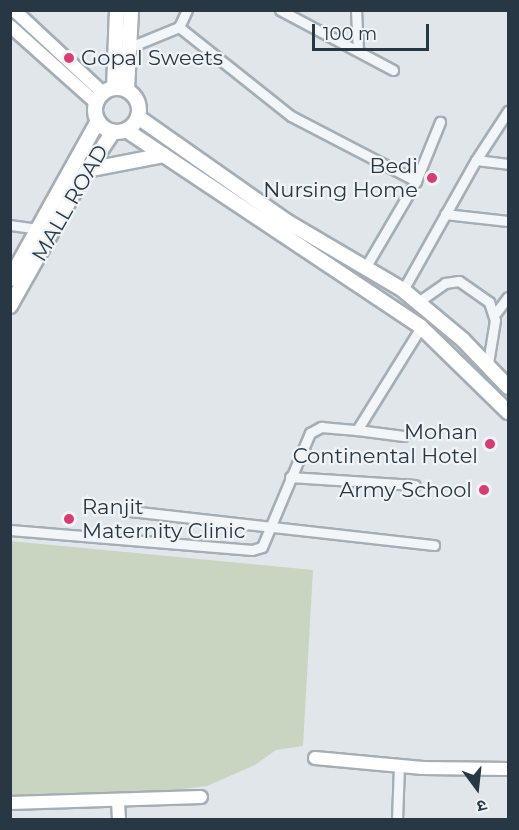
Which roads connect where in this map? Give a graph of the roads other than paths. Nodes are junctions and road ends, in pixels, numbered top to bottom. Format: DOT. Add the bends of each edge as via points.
graph roads {
  1 [pos="14,10"];
  2 [pos="117,10"];
  3 [pos="131,10"];
  4 [pos="187,10"];
  5 [pos="280,10"];
  6 [pos="356,10"];
  7 [pos="10,26"];
  8 [pos="179,27"];
  9 [pos="130,47"];
  10 [pos="358,51"];
  11 [pos="393,70"];
  12 [pos="110,93"];
  13 [pos="508,111"];
  14 [pos="138,117"];
  15 [pos="98,121"];
  16 [pos="440,122"];
  17 [pos="119,131"];
  18 [pos="164,154"];
  19 [pos="476,160"];
  20 [pos="508,164"];
  21 [pos="87,170"];
  22 [pos="416,181"];
  23 [pos="445,214"];
  24 [pos="508,220"];
  25 [pos="10,225"];
  26 [pos="39,229"];
  27 [pos="365,268"];
  28 [pos="10,279"];
  29 [pos="403,290"];
  30 [pos="508,297"];
  31 [pos="418,302"];
  32 [pos="10,306"];
  33 [pos="495,314"];
  34 [pos="421,327"];
  35 [pos="488,363"];
  36 [pos="508,385"];
  37 [pos="508,412"];
  38 [pos="357,430"];
  39 [pos="404,436"];
  40 [pos="290,477"];
  41 [pos="415,485"];
  42 [pos="130,511"];
  43 [pos="269,527"];
  44 [pos="10,530"];
  45 [pos="434,545"];
  46 [pos="315,758"];
  47 [pos="399,765"];
  48 [pos="508,769"];
  49 [pos="201,797"];
  50 [pos="118,801"];
  51 [pos="10,803"];
  52 [pos="119,819"];
  53 [pos="397,819"];
  1 -- 12 [label="street"];
  2 -- 12 [label="main road"];
  3 -- 9 [label="main road"];
  4 -- 8 [label="street"];
  5 -- 10 [label="street"];
  6 -- 10 [label="street"];
  7 -- 12 [label="street"];
  8 -- 9 [label="street"];
  8 -- 22 [label="street" via="291,116"];
  9 -- 12 [label="main road"];
  10 -- 11 [label="street"];
  12 -- 14 [label="main road" via="139,104"];
  12 -- 15 [label="main road"];
  13 -- 19 [label="street"];
  14 -- 17 [label="main road, MALL ROAD"];
  14 -- 27 [label="main road" via="286,221"];
  15 -- 17 [label="main road"];
  15 -- 26 [label="main road, MALL ROAD"];
  16 -- 22 [label="street"];
  17 -- 18 [label="main road"];
  17 -- 21 [label="main road, MALL ROAD"];
  18 -- 21 [label="main road"];
  18 -- 34 [label="main road"];
  19 -- 20 [label="street"];
  19 -- 23 [label="street"];
  21 -- 32 [label="main road, MALL ROAD"];
  22 -- 27 [label="street"];
  23 -- 24 [label="street"];
  23 -- 29 [label="street"];
  25 -- 26 [label="street"];
  26 -- 28 [label="main road, MALL ROAD"];
  27 -- 29 [label="main road"];
  29 -- 31 [label="main road"];
  30 -- 33 [label="street"];
  31 -- 33 [label="street" via="445,284 459,281 489,302"];
  31 -- 35 [label="main road"];
  33 -- 35 [label="street"];
  34 -- 37 [label="main road"];
  34 -- 38 [label="street"];
  35 -- 36 [label="main road"];
  38 -- 39 [label="street"];
  38 -- 40 [label="street" via="313,430"];
  40 -- 41 [label="street"];
  40 -- 43 [label="street"];
  42 -- 43 [label="street"];
  43 -- 44 [label="street" via="262,547 252,550"];
  43 -- 45 [label="street"];
  46 -- 47 [label="street"];
  47 -- 48 [label="street"];
  47 -- 53 [label="street"];
  49 -- 50 [label="street"];
  50 -- 51 [label="street"];
  50 -- 52 [label="street"];
}
